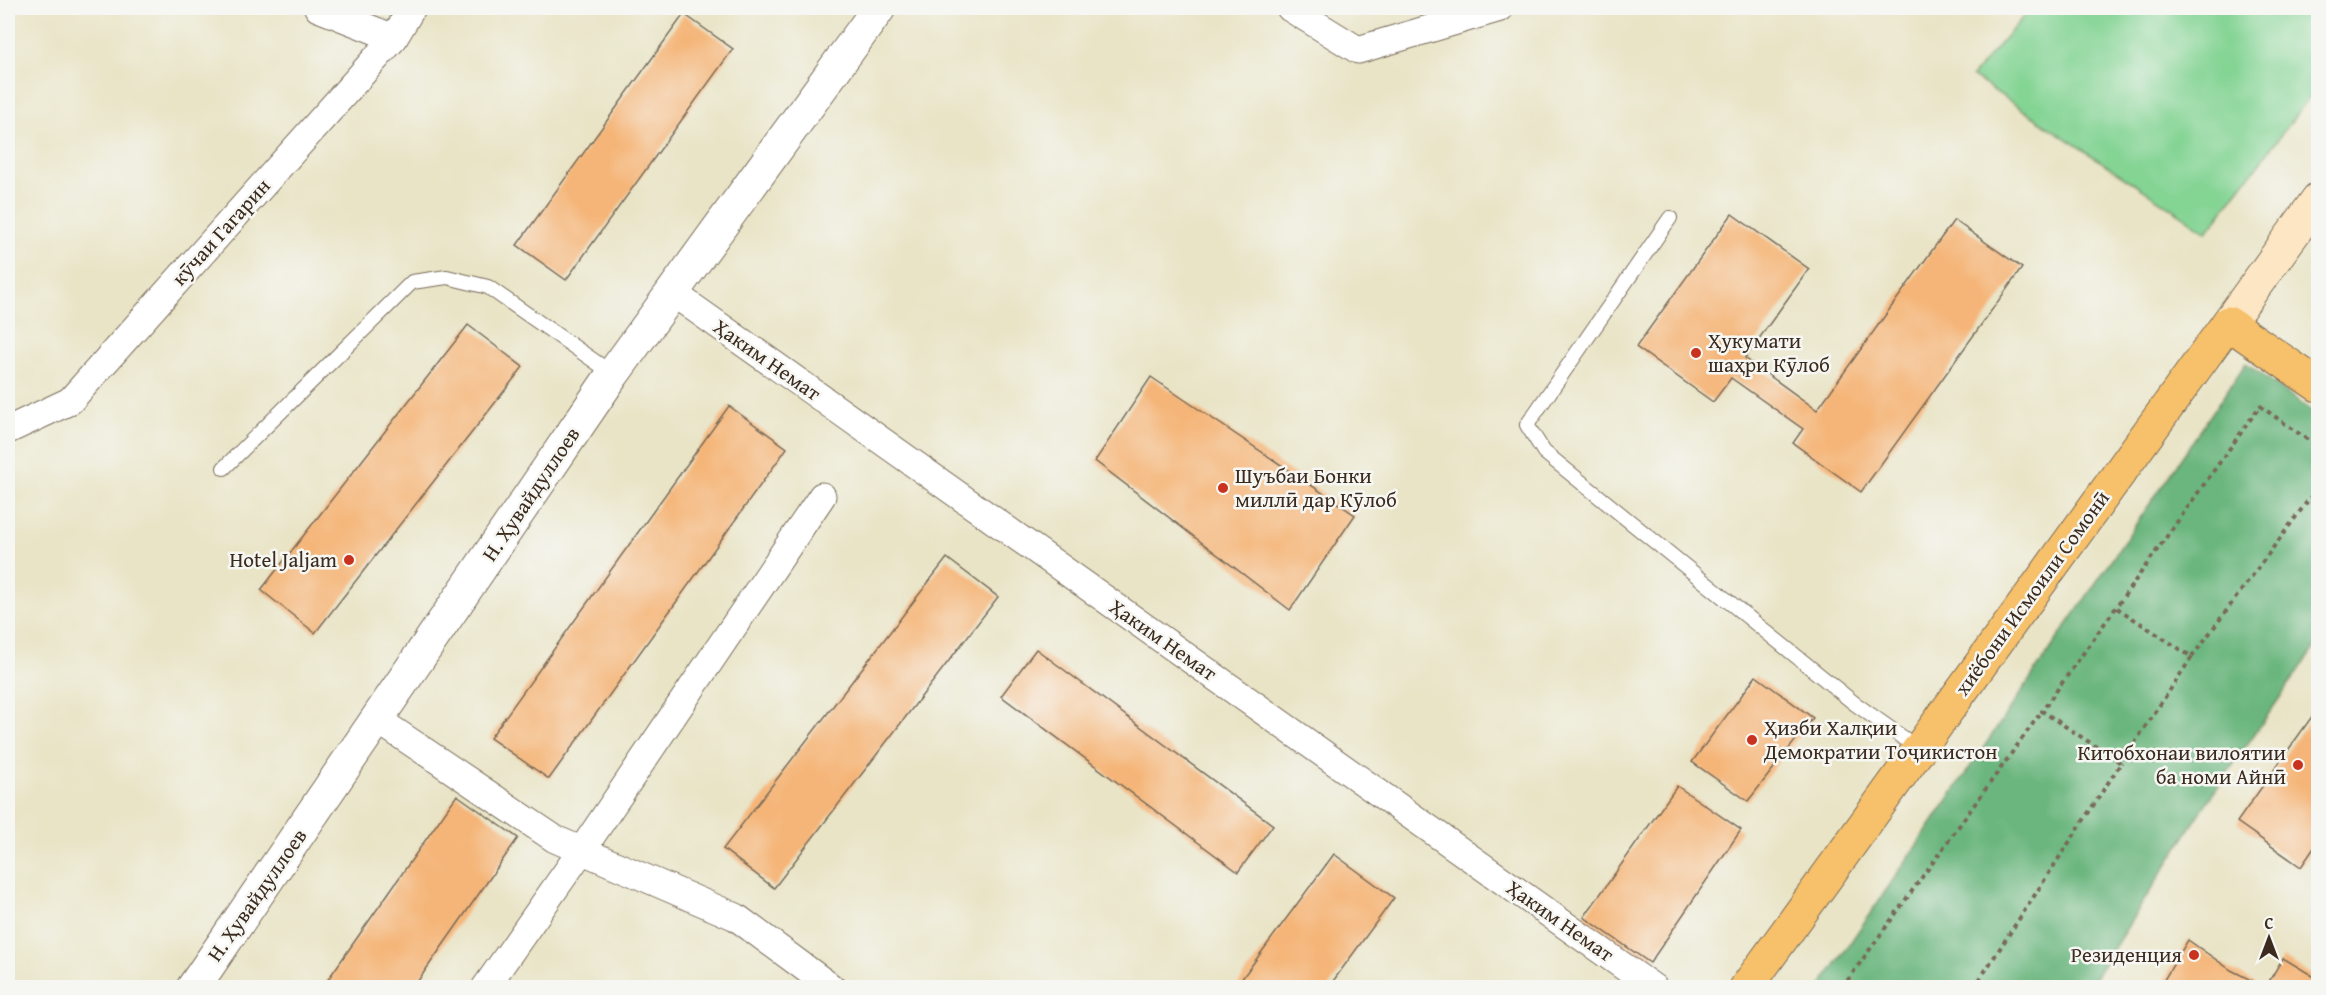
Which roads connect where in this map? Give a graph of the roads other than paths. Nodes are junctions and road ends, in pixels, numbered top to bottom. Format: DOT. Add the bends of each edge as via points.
graph roads {
  1 [pos="318,8"];
  2 [pos="412,8"];
  3 [pos="879,8"];
  4 [pos="1290,8"];
  5 [pos="1500,8"];
  6 [pos="394,38"];
  7 [pos="2319,199"];
  8 [pos="1670,218"];
  9 [pos="673,293"];
  10 [pos="2228,323"];
  11 [pos="613,374"];
  12 [pos="2319,386"];
  13 [pos="8,430"];
  14 [pos="224,468"];
  15 [pos="822,496"];
  16 [pos="378,720"];
  17 [pos="1918,749"];
  18 [pos="582,850"];
  19 [pos="193,987"];
  20 [pos="485,987"];
  21 [pos="832,987"];
  22 [pos="1654,987"];
  23 [pos="1746,987"];
  1 -- 6 [label="street"];
  2 -- 6 [label="street, кӯчаи Гагарин"];
  3 -- 9 [label="street, Н. Ҳувайдуллоев"];
  4 -- 5 [label="street" via="1358,50"];
  6 -- 13 [label="street, кӯчаи Гагарин" via="70,401"];
  7 -- 10 [label="main road, хиёбони Исмоили Сомонӣ"];
  8 -- 17 [label="lane" via="1527,425 1544,452 1854,703"];
  9 -- 11 [label="street, Н. Ҳувайдуллоев"];
  9 -- 22 [label="street, Ҳаким Немат"];
  10 -- 12 [label="main road"];
  10 -- 17 [label="main road, хиёбони Исмоили Сомонӣ"];
  11 -- 14 [label="lane" via="488,287 447,277 412,282"];
  11 -- 16 [label="street, Н. Ҳувайдуллоев"];
  15 -- 18 [label="street"];
  16 -- 18 [label="street" via="555,839"];
  16 -- 19 [label="street, Н. Ҳувайдуллоев"];
  17 -- 23 [label="main road, хиёбони Исмоили Сомонӣ"];
  18 -- 20 [label="street"];
  18 -- 21 [label="street" via="736,917"];
}
